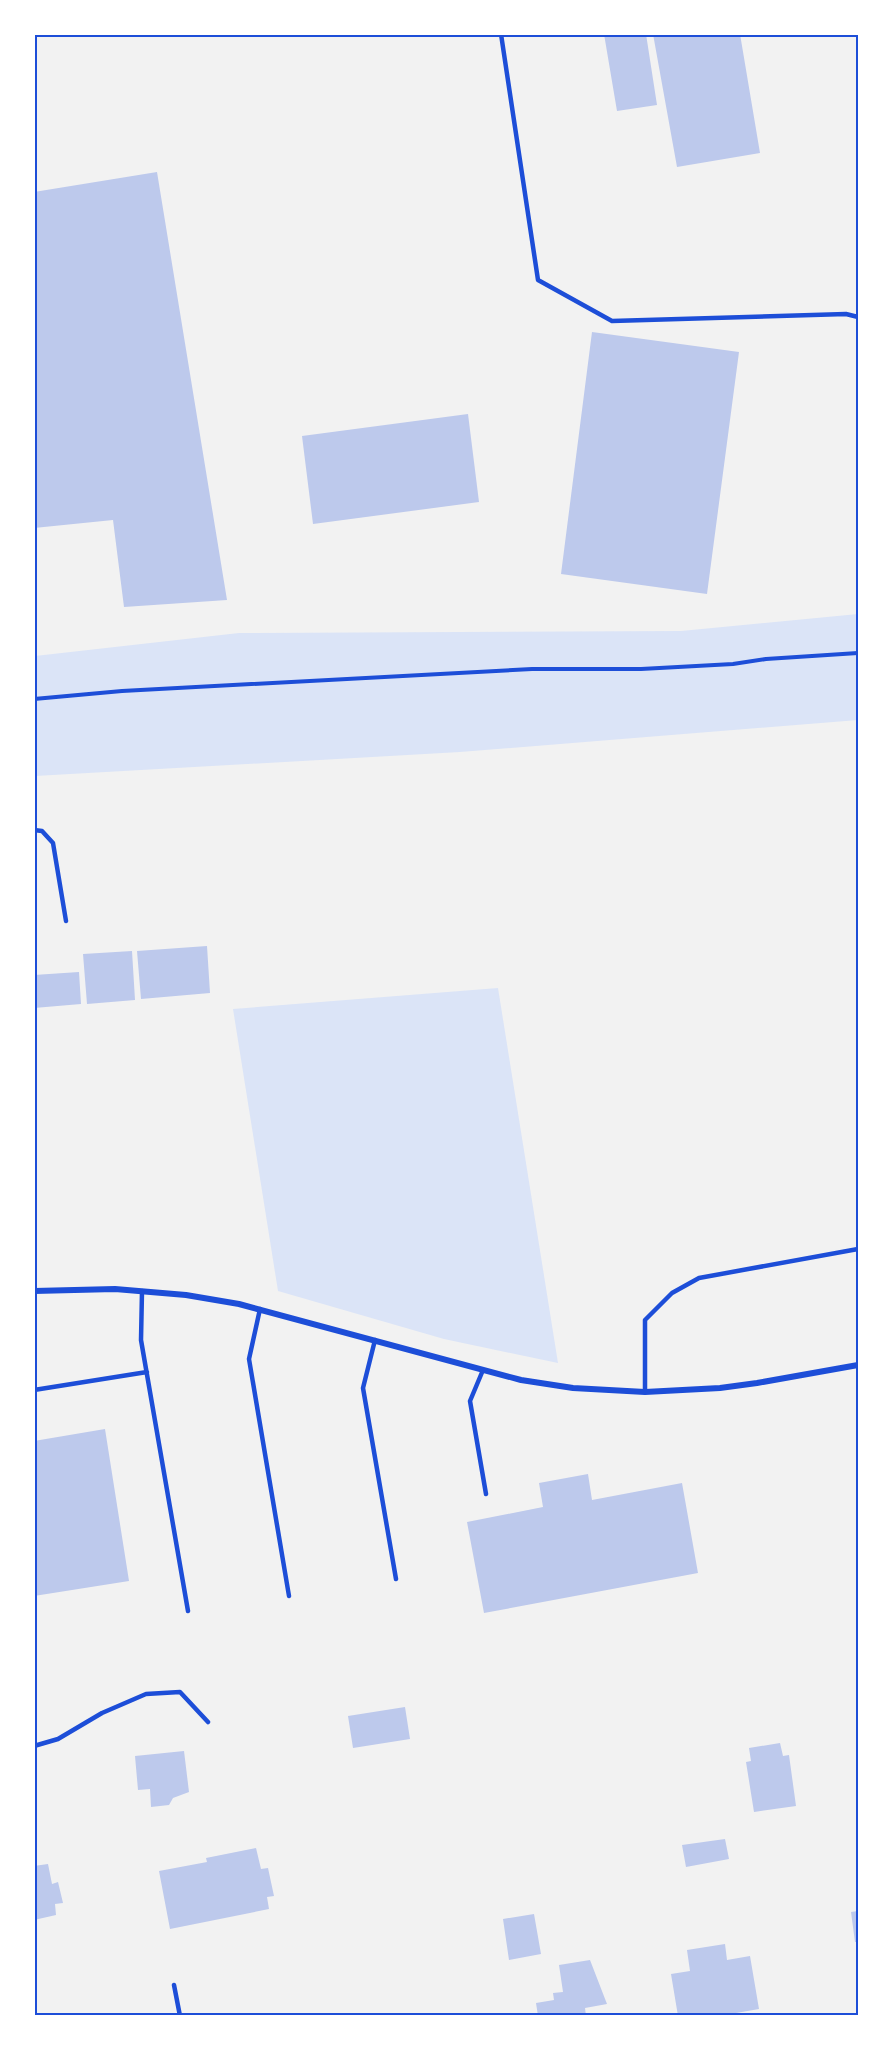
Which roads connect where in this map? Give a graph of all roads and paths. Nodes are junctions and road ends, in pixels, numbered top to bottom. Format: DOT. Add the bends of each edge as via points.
graph roads {
  1 [pos="501,34"];
  2 [pos="858,317"];
  3 [pos="858,653"];
  4 [pos="34,699"];
  5 [pos="34,830"];
  6 [pos="66,921"];
  7 [pos="858,1249"];
  8 [pos="34,1291"];
  9 [pos="142,1291"];
  10 [pos="260,1309"];
  11 [pos="375,1340"];
  12 [pos="858,1365"];
  13 [pos="483,1370"];
  14 [pos="147,1372"];
  15 [pos="34,1390"];
  16 [pos="645,1392"];
  17 [pos="486,1494"];
  18 [pos="396,1579"];
  19 [pos="289,1596"];
  20 [pos="188,1611"];
  21 [pos="208,1722"];
  22 [pos="34,1746"];
  23 [pos="174,1986"];
  24 [pos="180,2016"];
  1 -- 2 [label="lane" via="538,280 612,321 846,314"];
  3 -- 4 [label="path" via="734,664 532,669"];
  5 -- 6 [label="lane" via="42,831 53,843"];
  7 -- 16 [label="lane" via="699,1278 672,1293 645,1320"];
  8 -- 9 [label="street"];
  9 -- 10 [label="street"];
  9 -- 14 [label="lane" via="141,1340"];
  10 -- 11 [label="street"];
  10 -- 19 [label="lane" via="249,1359"];
  11 -- 13 [label="street"];
  11 -- 18 [label="lane" via="363,1388"];
  12 -- 16 [label="street" via="720,1388"];
  13 -- 16 [label="street" via="573,1388"];
  13 -- 17 [label="lane" via="470,1401"];
  14 -- 15 [label="lane"];
  14 -- 20 [label="lane"];
  21 -- 22 [label="lane" via="180,1692 146,1694 102,1713 58,1739"];
  23 -- 24 [label="lane"];
}
